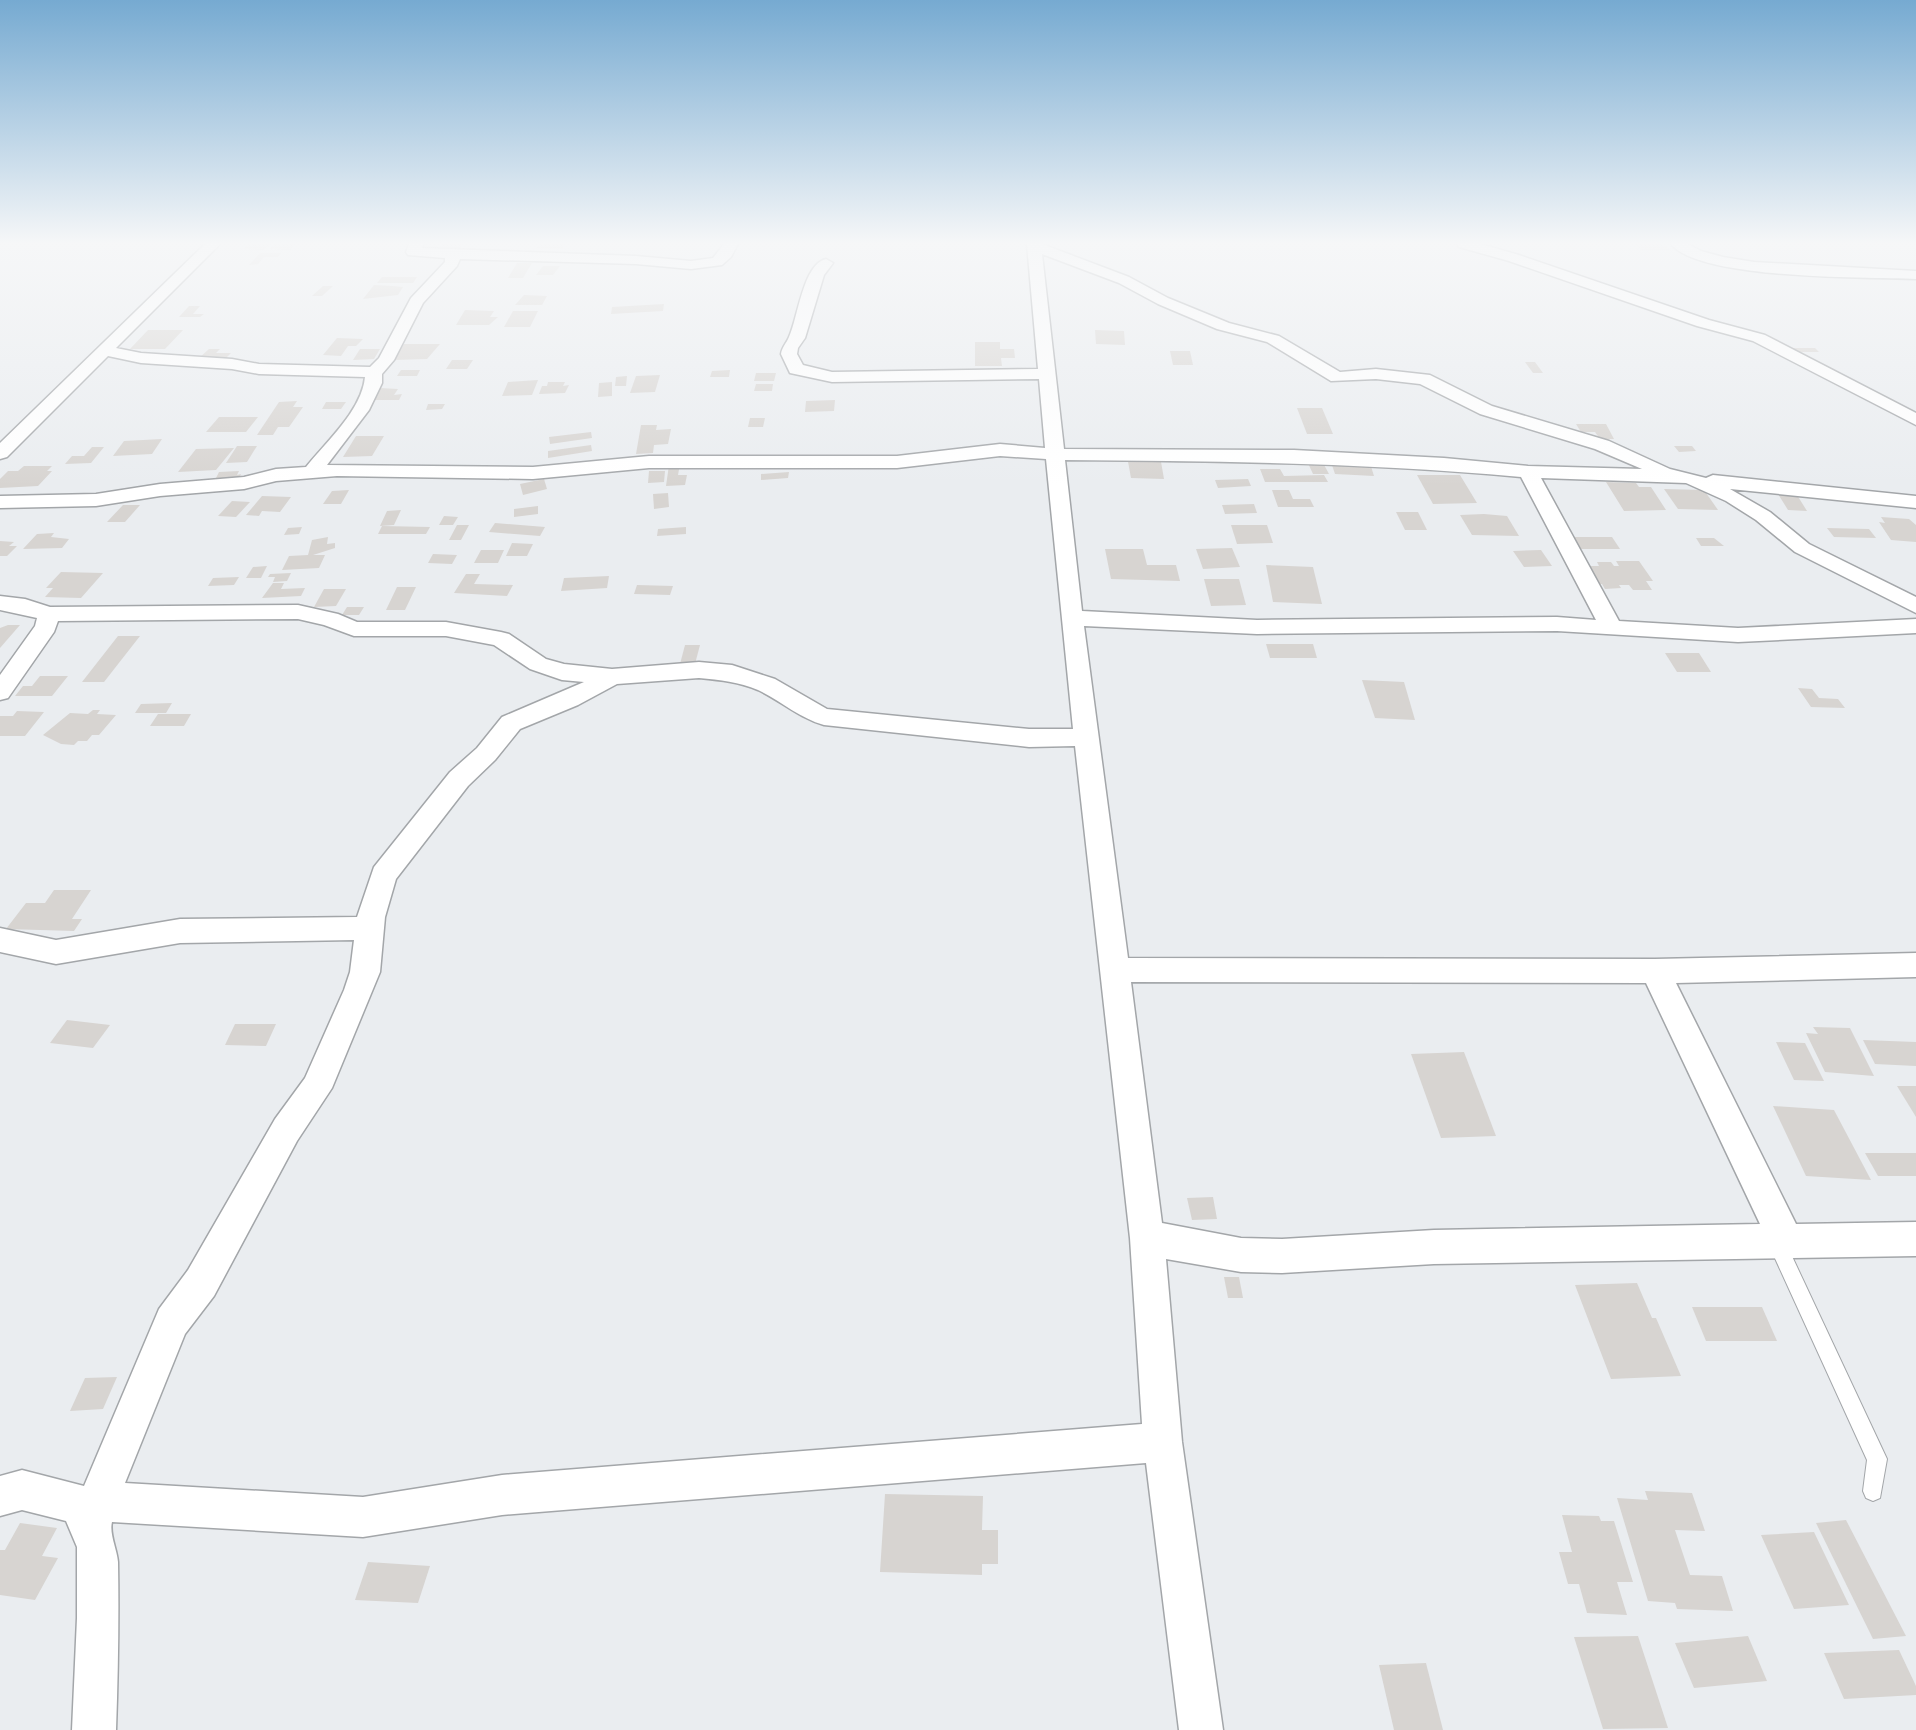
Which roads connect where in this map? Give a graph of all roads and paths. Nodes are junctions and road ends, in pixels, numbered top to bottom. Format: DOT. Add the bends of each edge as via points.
graph roads {
  1 [pos="131,325"];
  2 [pos="404,325"];
  3 [pos="801,325"];
  4 [pos="1042,325"];
  5 [pos="1220,325"];
  6 [pos="1709,325"];
  7 [pos="106,351"];
  8 [pos="374,373"];
  9 [pos="1047,374"];
  10 [pos="1916,420"];
  11 [pos="0,453"];
  12 [pos="1053,454"];
  13 [pos="312,472"];
  14 [pos="1528,472"];
  15 [pos="1671,475"];
  16 [pos="1691,478"];
  17 [pos="0,502"];
  18 [pos="1916,502"];
  19 [pos="0,603"];
  20 [pos="1916,606"];
  21 [pos="49,614"];
  22 [pos="1072,618"];
  23 [pos="1916,626"];
  24 [pos="1612,628"];
  25 [pos="612,677"];
  26 [pos="0,692"];
  27 [pos="1086,737"];
  28 [pos="370,928"];
  29 [pos="0,940"];
  30 [pos="1916,965"];
  31 [pos="1114,970"];
  32 [pos="1655,971"];
  33 [pos="1147,1238"];
  34 [pos="1916,1239"];
  35 [pos="1781,1241"];
  36 [pos="1163,1442"];
  37 [pos="1873,1491"];
  38 [pos="0,1496"];
  39 [pos="94,1515"];
  40 [pos="94,1730"];
  41 [pos="1201,1730"];
  1 -- 7 [label="street"];
  2 -- 8 [label="street" via="386,360"];
  3 -- 9 [label="street" via="789,354 796,369 832,377"];
  4 -- 9 [label="street"];
  5 -- 15 [label="street" via="1273,339 1337,377 1376,374 1424,379 1486,410 1602,445"];
  6 -- 10 [label="street" via="1759,338"];
  7 -- 8 [label="street" via="259,369"];
  7 -- 11 [label="street"];
  8 -- 13 [label="street" via="361,407"];
  9 -- 12 [label="street"];
  12 -- 13 [label="street" via="1000,450 897,462 648,462 533,473"];
  12 -- 14 [label="street" via="1271,455"];
  12 -- 22 [label="street"];
  13 -- 17 [label="street" via="96,500"];
  14 -- 15 [label="street"];
  14 -- 24 [label="street" via="1557,519"];
  15 -- 16 [label="street"];
  16 -- 18 [label="street"];
  16 -- 20 [label="street" via="1749,507 1802,548"];
  19 -- 21 [label="street"];
  21 -- 25 [label="street" via="298,612 354,628 465,631 506,640 538,664 554,670"];
  21 -- 26 [label="street" via="46,627"];
  22 -- 24 [label="street" via="1257,627 1557,624"];
  22 -- 27 [label="street"];
  23 -- 24 [label="street" via="1738,634"];
  25 -- 27 [label="street" via="723,671 767,685 824,717 1029,738"];
  25 -- 28 [label="street" via="570,699 521,717 505,729 459,779 384,875"];
  27 -- 31 [label="street"];
  28 -- 29 [label="street" via="180,931 56,952"];
  28 -- 39 [label="street" via="359,990 316,1088 286,1130 201,1283 172,1322"];
  30 -- 32 [label="street"];
  31 -- 32 [label="street"];
  31 -- 33 [label="street"];
  32 -- 35 [label="street"];
  33 -- 35 [label="street" via="1241,1255 1282,1256 1434,1247"];
  33 -- 36 [label="street"];
  34 -- 35 [label="street"];
  35 -- 37 [label="lane" via="1877,1459"];
  36 -- 39 [label="street" via="502,1495 363,1517"];
  36 -- 41 [label="street"];
  38 -- 39 [label="street" via="22,1490 81,1504"];
  39 -- 40 [label="street" via="98,1618"];
}
